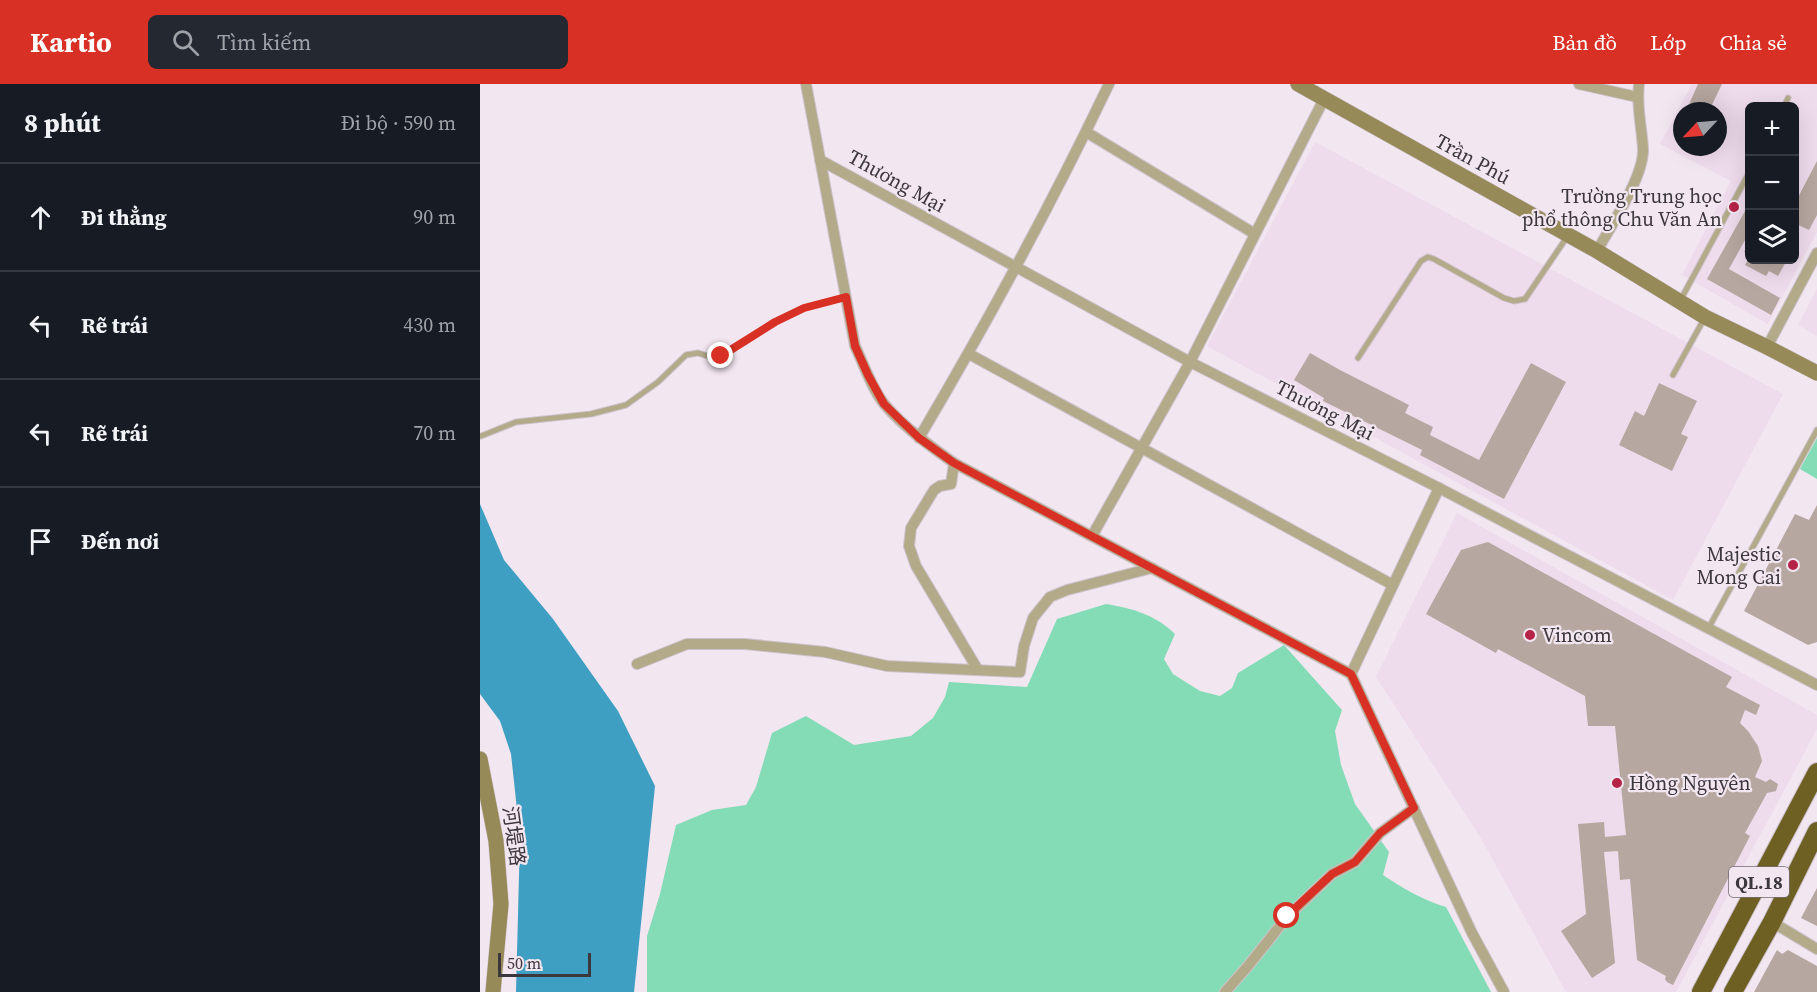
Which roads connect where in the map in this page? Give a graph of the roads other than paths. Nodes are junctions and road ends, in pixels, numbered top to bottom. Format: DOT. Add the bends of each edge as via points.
graph roads {
  1 [pos="806,84"];
  2 [pos="1108,84"];
  3 [pos="1298,84"];
  4 [pos="1579,84"];
  5 [pos="1639,84"];
  6 [pos="1637,97"];
  7 [pos="1788,98"];
  8 [pos="1324,99"];
  9 [pos="1786,102"];
  10 [pos="1086,132"];
  11 [pos="820,160"];
  12 [pos="1745,179"];
  13 [pos="1255,234"];
  14 [pos="1568,236"];
  15 [pos="1597,251"];
  16 [pos="1817,253"];
  17 [pos="1015,266"];
  18 [pos="846,297"];
  19 [pos="1679,303"];
  20 [pos="1705,317"];
  21 [pos="1767,347"];
  22 [pos="969,354"];
  23 [pos="1358,358"];
  24 [pos="1190,363"];
  25 [pos="1817,373"];
  26 [pos="1673,375"];
  27 [pos="1817,430"];
  28 [pos="481,436"];
  29 [pos="919,438"];
  30 [pos="1141,448"];
  31 [pos="954,463"];
  32 [pos="1439,488"];
  33 [pos="1092,536"];
  34 [pos="1152,568"];
  35 [pos="1393,585"];
  36 [pos="1708,628"];
  37 [pos="637,664"];
  38 [pos="978,670"];
  39 [pos="1351,674"];
  40 [pos="1817,685"];
  41 [pos="480,763"];
  42 [pos="1817,772"];
  43 [pos="1414,808"];
  44 [pos="1817,831"];
  45 [pos="1772,922"];
  46 [pos="1725,946"];
  47 [pos="1817,949"];
  48 [pos="1751,960"];
  49 [pos="493,992"];
  50 [pos="1225,992"];
  51 [pos="1504,992"];
  52 [pos="1701,992"];
  53 [pos="1733,992"];
  1 -- 11 [label="street"];
  2 -- 10 [label="street"];
  3 -- 8 [label="street, Trần Phú"];
  4 -- 6 [label="street"];
  5 -- 6 [label="street"];
  6 -- 15 [label="street" via="1642,163"];
  7 -- 9 [label="lane"];
  8 -- 13 [label="street"];
  8 -- 14 [label="street, Trần Phú"];
  10 -- 13 [label="street"];
  10 -- 17 [label="street"];
  11 -- 17 [label="street, Thương Mại"];
  11 -- 18 [label="street"];
  12 -- 19 [label="lane"];
  13 -- 24 [label="street"];
  14 -- 15 [label="street, Trần Phú"];
  14 -- 23 [label="lane" via="1525,299 1514,301 1434,259 1421,261"];
  15 -- 19 [label="street, Trần Phú"];
  16 -- 21 [label="street"];
  17 -- 22 [label="street"];
  17 -- 24 [label="street, Thương Mại"];
  18 -- 28 [label="lane" via="804,308 721,356 686,356 626,405 591,414 516,422"];
  18 -- 29 [label="street" via="855,346 868,375 884,404"];
  19 -- 20 [label="street, Trần Phú"];
  20 -- 21 [label="street, Trần Phú"];
  20 -- 26 [label="lane"];
  21 -- 25 [label="street, Trần Phú"];
  22 -- 29 [label="street"];
  22 -- 30 [label="street"];
  24 -- 30 [label="street"];
  24 -- 32 [label="street, Thương Mại"];
  27 -- 36 [label="lane"];
  29 -- 31 [label="street"];
  30 -- 33 [label="street"];
  30 -- 35 [label="street"];
  31 -- 33 [label="street"];
  31 -- 38 [label="street" via="951,484 934,490 911,528 909,546 916,566"];
  32 -- 35 [label="street"];
  32 -- 36 [label="street, Thương Mại"];
  33 -- 34 [label="street"];
  34 -- 38 [label="street" via="1050,597 1033,618 1020,672"];
  34 -- 39 [label="street"];
  35 -- 39 [label="street"];
  36 -- 40 [label="street, Thương Mại"];
  37 -- 38 [label="street" via="687,644 746,644 825,652 887,666"];
  39 -- 43 [label="street"];
  41 -- 49 [label="street, 河堤路" via="496,841 501,904"];
  42 -- 46 [label="highway, QL.18"];
  43 -- 50 [label="street" via="1380,833 1355,862 1332,874 1293,910"];
  43 -- 51 [label="street"];
  44 -- 45 [label="highway, QL.18"];
  45 -- 47 [label="street"];
  45 -- 48 [label="highway, QL.18"];
  46 -- 48 [label="highway"];
  46 -- 52 [label="highway, QL.18"];
  48 -- 53 [label="highway, QL.18"];
}
